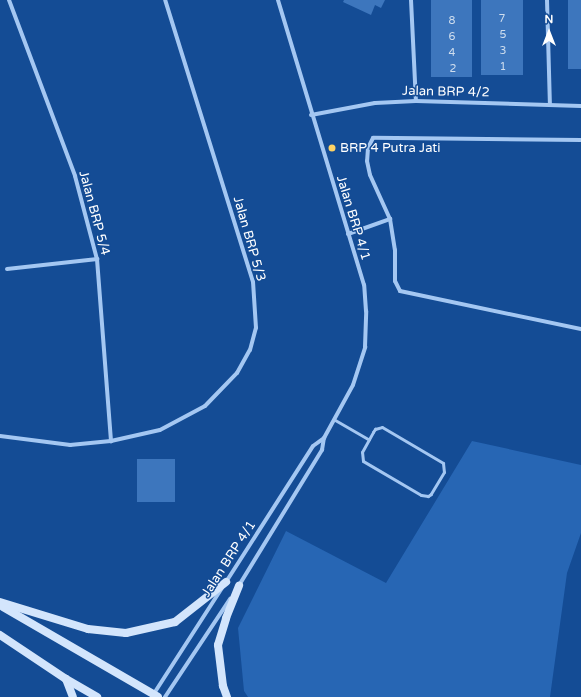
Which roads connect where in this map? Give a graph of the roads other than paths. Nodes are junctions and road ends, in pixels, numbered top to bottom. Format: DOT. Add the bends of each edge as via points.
graph roads {
  1 [pos="9,0"];
  2 [pos="165,0"];
  3 [pos="278,0"];
  4 [pos="411,0"];
  5 [pos="547,0"];
  6 [pos="416,101"];
  7 [pos="550,105"];
  8 [pos="581,106"];
  9 [pos="311,114"];
  10 [pos="581,140"];
  11 [pos="390,220"];
  12 [pos="348,234"];
  13 [pos="97,260"];
  14 [pos="7,270"];
  15 [pos="581,328"];
  16 [pos="335,420"];
  17 [pos="0,436"];
  18 [pos="324,438"];
  19 [pos="369,440"];
  20 [pos="111,441"];
  21 [pos="226,582"];
  22 [pos="239,586"];
  23 [pos="0,602"];
  24 [pos="0,605"];
  25 [pos="0,635"];
  26 [pos="66,679"];
  27 [pos="154,696"];
  28 [pos="73,697"];
  29 [pos="97,697"];
  30 [pos="165,697"];
  31 [pos="227,697"];
  1 -- 13 [label="street, Jalan BRP 5/4" via="75,176"];
  2 -- 20 [label="street, Jalan BRP 5/3" via="252,282 256,328 250,350 237,373 205,406 160,430"];
  3 -- 9 [label="street, Jalan BRP 4/1"];
  4 -- 6 [label="street"];
  5 -- 7 [label="street"];
  6 -- 7 [label="street, Jalan BRP 4/2"];
  6 -- 9 [label="street, Jalan BRP 4/2" via="375,103"];
  7 -- 8 [label="street, Jalan BRP 4/2"];
  9 -- 12 [label="street, Jalan BRP 4/1"];
  10 -- 11 [label="street" via="373,138 368,148 367,160 370,174"];
  11 -- 12 [label="street"];
  11 -- 15 [label="street" via="395,250 395,282 400,291"];
  12 -- 16 [label="street, Jalan BRP 4/1" via="364,285 365,347 353,385"];
  13 -- 14 [label="street"];
  13 -- 20 [label="street, Jalan BRP 5/4"];
  16 -- 18 [label="street, Jalan BRP 4/1"];
  16 -- 19 [label="lane"];
  17 -- 20 [label="street, Jalan BRP 5/3" via="70,445"];
  18 -- 21 [label="street, Jalan BRP 4/1" via="313,446"];
  18 -- 22 [label="street, Jalan BRP 4/1" via="322,450"];
  19 -- 19 [label="lane" via="375,429 382,427 440,460 445,469 434,491 428,496 421,495 366,464 362,455"];
  21 -- 23 [label="main road" via="175,622 126,633 88,629"];
  21 -- 27 [label="street, Jalan BRP 4/1"];
  22 -- 30 [label="street, Jalan BRP 4/1"];
  22 -- 31 [label="main road" via="218,645 223,686"];
  24 -- 27 [label="main road"];
  25 -- 26 [label="main road"];
  26 -- 28 [label="main road"];
  26 -- 29 [label="main road"];
}
